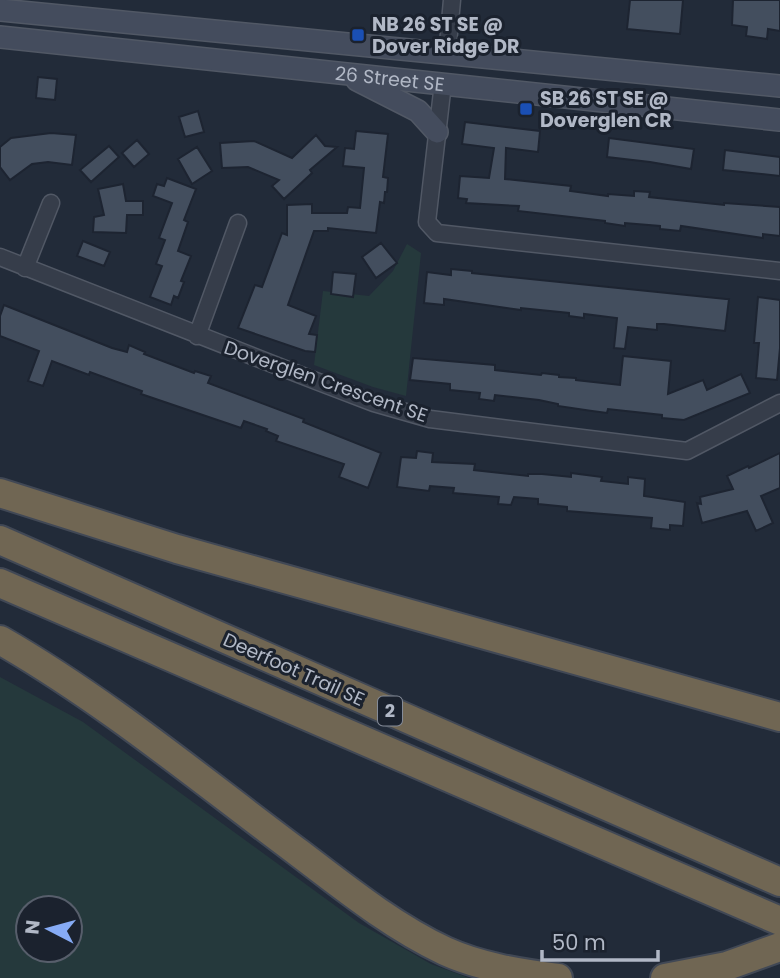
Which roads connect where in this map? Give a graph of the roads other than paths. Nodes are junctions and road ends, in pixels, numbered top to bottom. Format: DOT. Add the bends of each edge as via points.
graph roads {
  1 [pos="452,0"];
  2 [pos="0,10"];
  3 [pos="0,37"];
  4 [pos="447,55"];
  5 [pos="343,73"];
  6 [pos="443,83"];
  7 [pos="780,86"];
  8 [pos="780,120"];
  9 [pos="437,132"];
  10 [pos="51,203"];
  11 [pos="238,223"];
  12 [pos="0,257"];
  13 [pos="25,268"];
  14 [pos="780,271"];
  15 [pos="197,336"];
  16 [pos="780,403"];
  17 [pos="0,493"];
  18 [pos="0,540"];
  19 [pos="0,583"];
  20 [pos="0,640"];
  21 [pos="780,717"];
  22 [pos="780,882"];
  23 [pos="780,921"];
  24 [pos="780,947"];
  25 [pos="558,978"];
  26 [pos="665,978"];
  1 -- 4 [label="street"];
  2 -- 4 [label="street, 26 Street SE"];
  3 -- 5 [label="street, 26 Street SE"];
  4 -- 6 [label="street"];
  4 -- 7 [label="street, 26 Street SE"];
  5 -- 6 [label="street, 26 Street SE"];
  5 -- 9 [label="street" via="418,111"];
  6 -- 8 [label="street, 26 Street SE"];
  6 -- 9 [label="street"];
  9 -- 14 [label="street" via="426,222 437,233"];
  10 -- 13 [label="street"];
  11 -- 15 [label="street"];
  12 -- 13 [label="street, Doverglen Crescent SE"];
  13 -- 15 [label="street, Doverglen Crescent SE"];
  15 -- 16 [label="street, Doverglen Crescent SE" via="430,419 687,452"];
  17 -- 21 [label="highway" via="177,549"];
  18 -- 22 [label="highway, Deerfoot Trail SE / 2"];
  19 -- 23 [label="highway, Deerfoot Trail SE / 2"];
  20 -- 25 [label="highway" via="103,705 405,929 482,964"];
  24 -- 26 [label="highway" via="727,965"];
}
